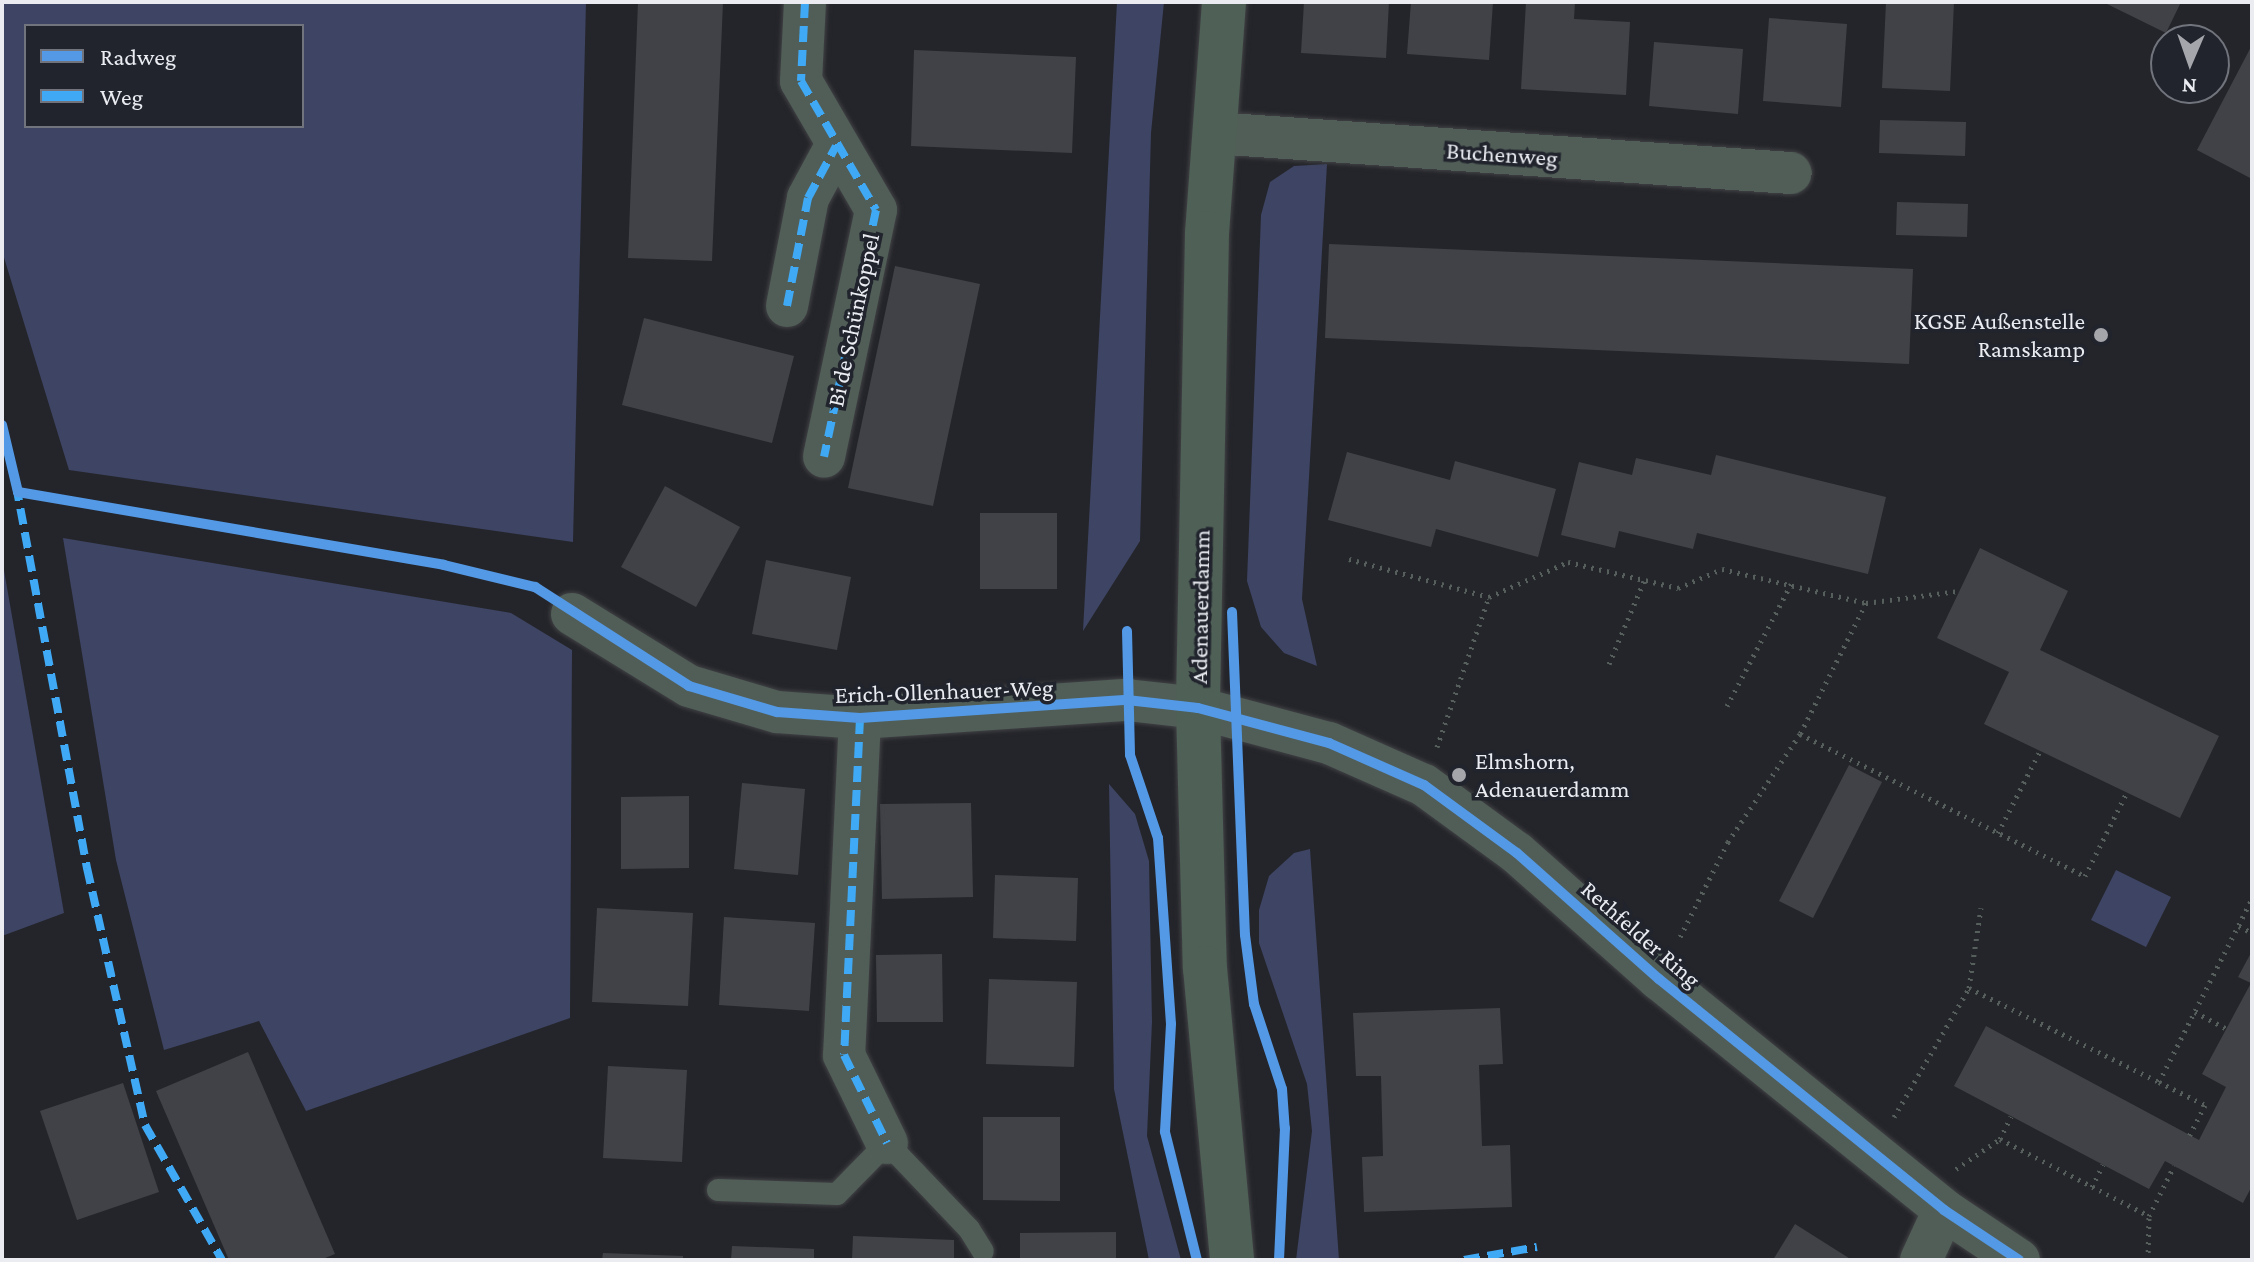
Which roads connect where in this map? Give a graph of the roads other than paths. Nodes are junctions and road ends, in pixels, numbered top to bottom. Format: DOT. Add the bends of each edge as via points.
graph roads {
  1 [pos="805,2"];
  2 [pos="1224,2"];
  3 [pos="1214,133"];
  4 [pos="836,146"];
  5 [pos="1791,173"];
  6 [pos="787,306"];
  7 [pos="824,457"];
  8 [pos="572,614"];
  9 [pos="1198,708"];
  10 [pos="860,718"];
  11 [pos="887,1143"];
  12 [pos="718,1190"];
  13 [pos="1934,1201"];
  14 [pos="983,1251"];
  15 [pos="1232,1260"];
  16 [pos="1921,1260"];
  17 [pos="2019,1260"];
  1 -- 4 [label="street, Bi de Schünkoppel" via="801,81"];
  2 -- 3 [label="street, Adenauerdamm"];
  3 -- 5 [label="street, Buchenweg"];
  3 -- 9 [label="street, Adenauerdamm" via="1207,233"];
  4 -- 6 [label="street" via="808,198"];
  4 -- 7 [label="street, Bi de Schünkoppel" via="876,210"];
  8 -- 10 [label="street, Erich-Ollenhauer-Weg" via="689,686 777,712"];
  9 -- 10 [label="street, Erich-Ollenhauer-Weg" via="1127,700"];
  9 -- 13 [label="street, Rethfelder Ring" via="1329,743 1424,785 1517,853 1659,979"];
  9 -- 15 [label="street, Adenauerdamm" via="1205,968"];
  10 -- 11 [label="street, Erich-Ollenhauer-Weg" via="844,1055"];
  11 -- 12 [label="lane" via="837,1194 774,1196"];
  11 -- 14 [label="lane" via="969,1229"];
  13 -- 16 [label="street"];
  13 -- 17 [label="street, Rethfelder Ring"];
}
